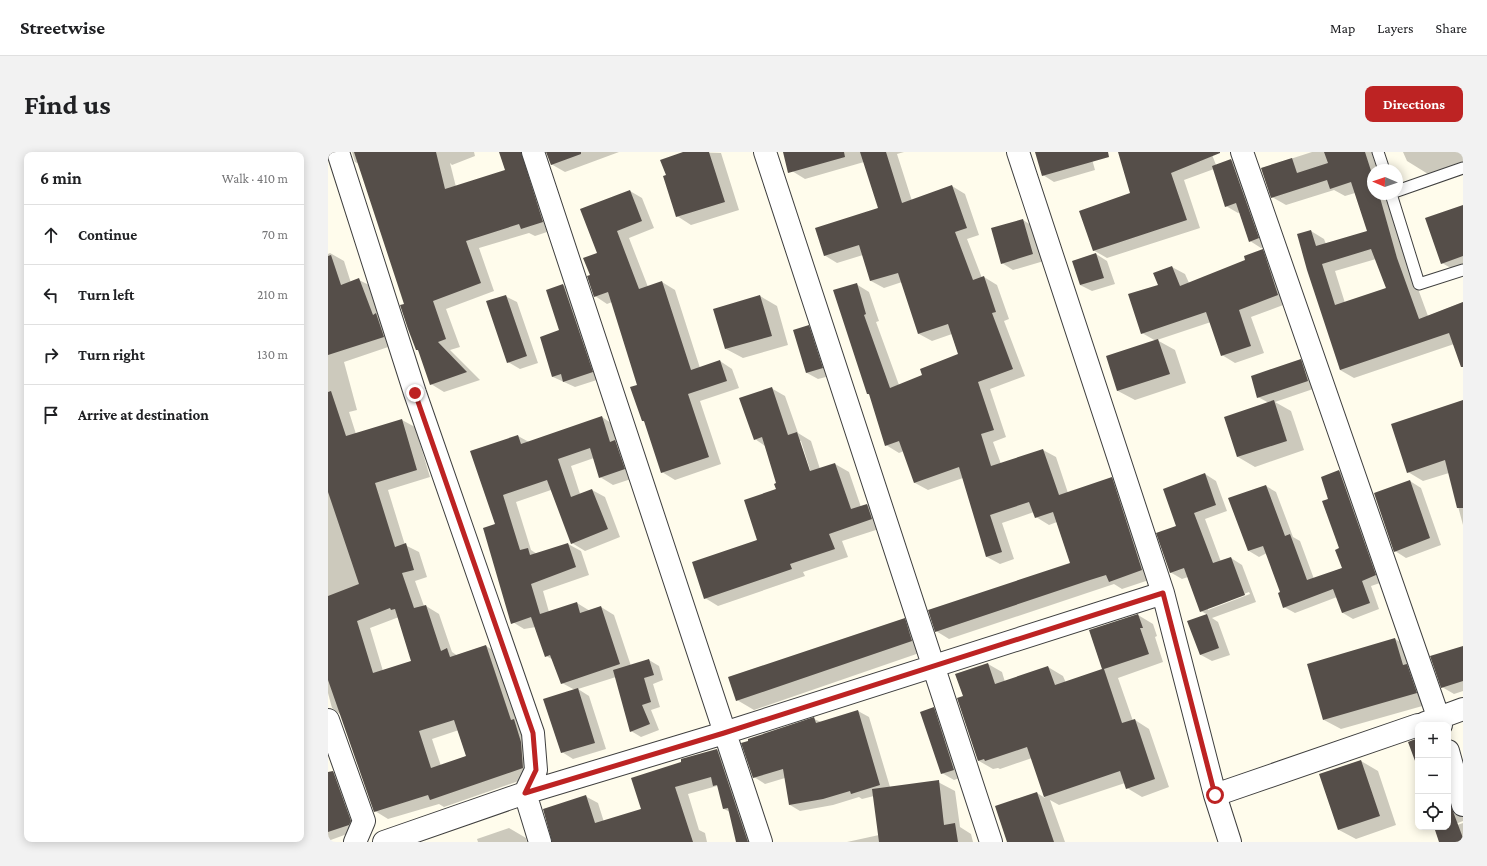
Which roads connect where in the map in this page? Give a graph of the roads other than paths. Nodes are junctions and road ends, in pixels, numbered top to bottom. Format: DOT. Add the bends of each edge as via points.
graph roads {
  1 [pos="338,152"];
  2 [pos="534,152"];
  3 [pos="765,152"];
  4 [pos="1018,152"];
  5 [pos="1242,152"];
  6 [pos="1378,152"];
  7 [pos="1382,164"];
  8 [pos="1463,168"];
  9 [pos="1403,189"];
  10 [pos="1393,200"];
  11 [pos="1463,270"];
  12 [pos="1163,593"];
  13 [pos="932,665"];
  14 [pos="1463,709"];
  15 [pos="328,720"];
  16 [pos="1440,722"];
  17 [pos="1415,726"];
  18 [pos="724,733"];
  19 [pos="1450,758"];
  20 [pos="525,793"];
  21 [pos="1215,795"];
  22 [pos="1463,805"];
  23 [pos="355,842"];
  24 [pos="384,842"];
  25 [pos="540,842"];
  26 [pos="761,842"];
  27 [pos="991,842"];
  28 [pos="1230,842"];
  1 -- 20 [label="street" via="415,393 533,733 536,770"];
  2 -- 18 [label="street"];
  3 -- 13 [label="street"];
  4 -- 12 [label="street"];
  5 -- 16 [label="street"];
  6 -- 7 [label="lane"];
  8 -- 9 [label="lane"];
  10 -- 11 [label="lane" via="1419,284"];
  12 -- 13 [label="street"];
  12 -- 21 [label="street"];
  13 -- 18 [label="street"];
  13 -- 27 [label="street"];
  14 -- 16 [label="street"];
  15 -- 23 [label="street" via="364,821"];
  17 -- 21 [label="street"];
  18 -- 20 [label="street"];
  18 -- 26 [label="street"];
  19 -- 22 [label="street"];
  20 -- 24 [label="street"];
  20 -- 25 [label="street"];
  21 -- 28 [label="street"];
}
